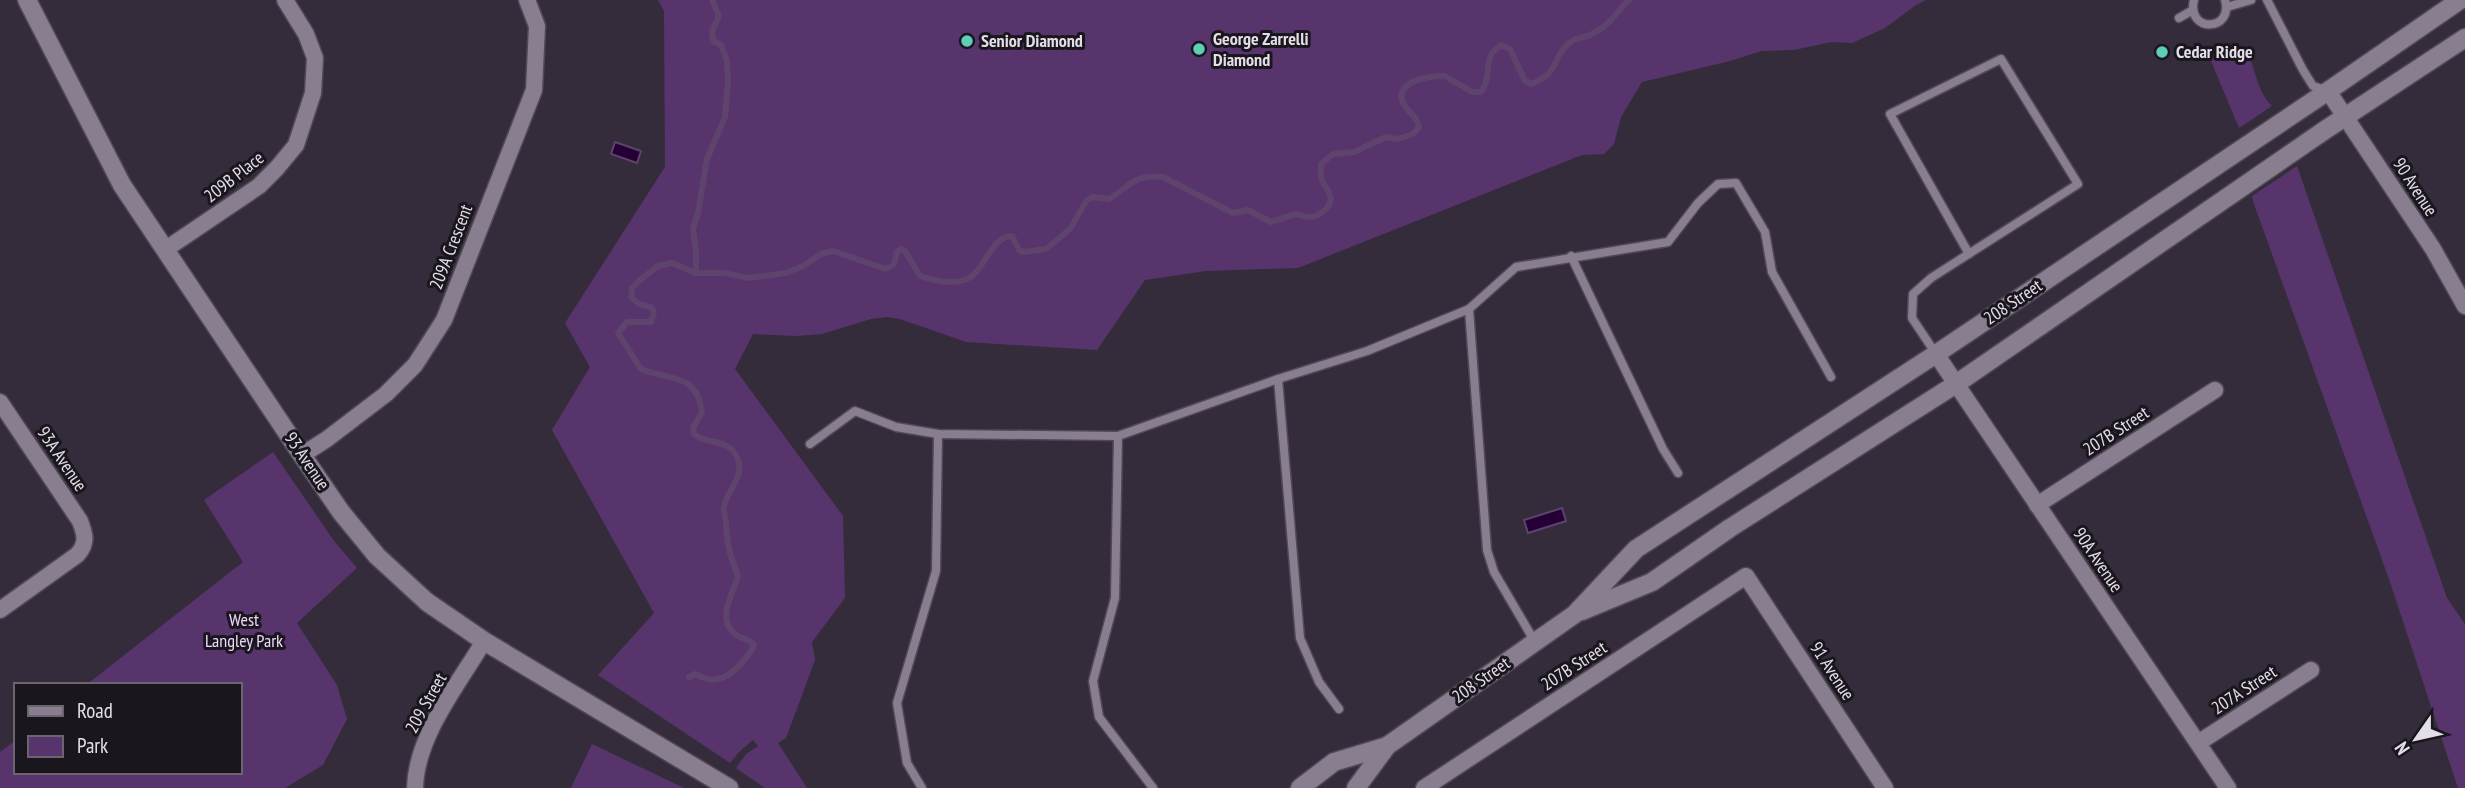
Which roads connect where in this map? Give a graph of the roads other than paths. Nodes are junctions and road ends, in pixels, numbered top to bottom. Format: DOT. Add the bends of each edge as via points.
graph roads {
  1 [pos="27,0"];
  2 [pos="285,0"];
  3 [pos="527,0"];
  4 [pos="2251,0"];
  5 [pos="2267,0"];
  6 [pos="2460,0"];
  7 [pos="2226,3"];
  8 [pos="2193,5"];
  9 [pos="2179,18"];
  10 [pos="2465,38"];
  11 [pos="2328,91"];
  12 [pos="2345,117"];
  13 [pos="166,249"];
  14 [pos="1969,254"];
  15 [pos="1571,257"];
  16 [pos="2465,306"];
  17 [pos="1469,309"];
  18 [pos="1936,354"];
  19 [pos="1831,377"];
  20 [pos="1278,379"];
  21 [pos="1956,384"];
  22 [pos="2215,390"];
  23 [pos="0,402"];
  24 [pos="938,434"];
  25 [pos="1118,436"];
  26 [pos="810,444"];
  27 [pos="302,455"];
  28 [pos="1678,473"];
  29 [pos="2037,505"];
  30 [pos="1746,576"];
  31 [pos="0,610"];
  32 [pos="1575,614"];
  33 [pos="484,641"];
  34 [pos="1535,642"];
  35 [pos="2311,670"];
  36 [pos="1339,709"];
  37 [pos="2198,743"];
  38 [pos="1387,746"];
  39 [pos="415,788"];
  40 [pos="729,788"];
  41 [pos="922,788"];
  42 [pos="1153,788"];
  43 [pos="1300,788"];
  44 [pos="1356,788"];
  45 [pos="1424,788"];
  46 [pos="1885,788"];
  47 [pos="2228,788"];
  1 -- 13 [label="main road, 93 Avenue" via="122,185"];
  2 -- 13 [label="street, 209B Place" via="306,34 314,58 313,93 296,145 259,186"];
  3 -- 27 [label="street, 209A Crescent" via="537,26 534,90 444,320 415,365 386,394"];
  4 -- 7 [label="lane"];
  5 -- 11 [label="lane" via="2313,86"];
  6 -- 11 [label="main road, 208 Street"];
  7 -- 8 [label="lane" via="2227,12 2209,25 2199,21"];
  8 -- 9 [label="lane"];
  10 -- 12 [label="main road, 208 Street"];
  11 -- 12 [label="street, 90 Avenue"];
  11 -- 18 [label="main road, 208 Street"];
  12 -- 16 [label="street, 90 Avenue" via="2433,249"];
  12 -- 21 [label="main road, 208 Street"];
  13 -- 27 [label="main road, 93 Avenue"];
  14 -- 14 [label="lane" via="2078,184 2001,59 1890,114"];
  14 -- 18 [label="lane" via="1913,294 1912,318"];
  15 -- 17 [label="lane" via="1516,267"];
  15 -- 19 [label="lane" via="1668,242 1718,184 1736,183 1765,232 1772,272"];
  15 -- 28 [label="lane"];
  17 -- 20 [label="lane" via="1367,351"];
  17 -- 34 [label="lane" via="1487,550 1494,572"];
  18 -- 21 [label="street, 90A Avenue"];
  18 -- 32 [label="main road, 208 Street" via="1636,549"];
  20 -- 25 [label="lane"];
  20 -- 36 [label="lane" via="1300,638 1319,682"];
  21 -- 29 [label="street, 90A Avenue"];
  21 -- 32 [label="main road, 208 Street" via="1652,582"];
  22 -- 29 [label="street, 207B Street"];
  23 -- 31 [label="street, 93A Avenue" via="80,521 85,541 77,555"];
  24 -- 25 [label="lane"];
  24 -- 26 [label="lane" via="896,427 855,411"];
  24 -- 41 [label="lane" via="936,571 897,703 908,763"];
  25 -- 42 [label="lane" via="1115,598 1093,681 1099,717"];
  27 -- 33 [label="main road, 93 Avenue" via="377,556 428,602"];
  29 -- 37 [label="street, 90A Avenue"];
  30 -- 45 [label="street, 207B Street"];
  30 -- 46 [label="street, 91 Avenue"];
  32 -- 34 [label="main road, 208 Street"];
  33 -- 39 [label="street, 209 Street" via="419,755"];
  33 -- 40 [label="main road, 93 Avenue"];
  34 -- 38 [label="main road, 208 Street"];
  35 -- 37 [label="street, 207A Street"];
  37 -- 47 [label="street, 90A Avenue"];
  38 -- 43 [label="main road, 208 Street" via="1334,762"];
  38 -- 44 [label="main road, 208 Street"];
}
